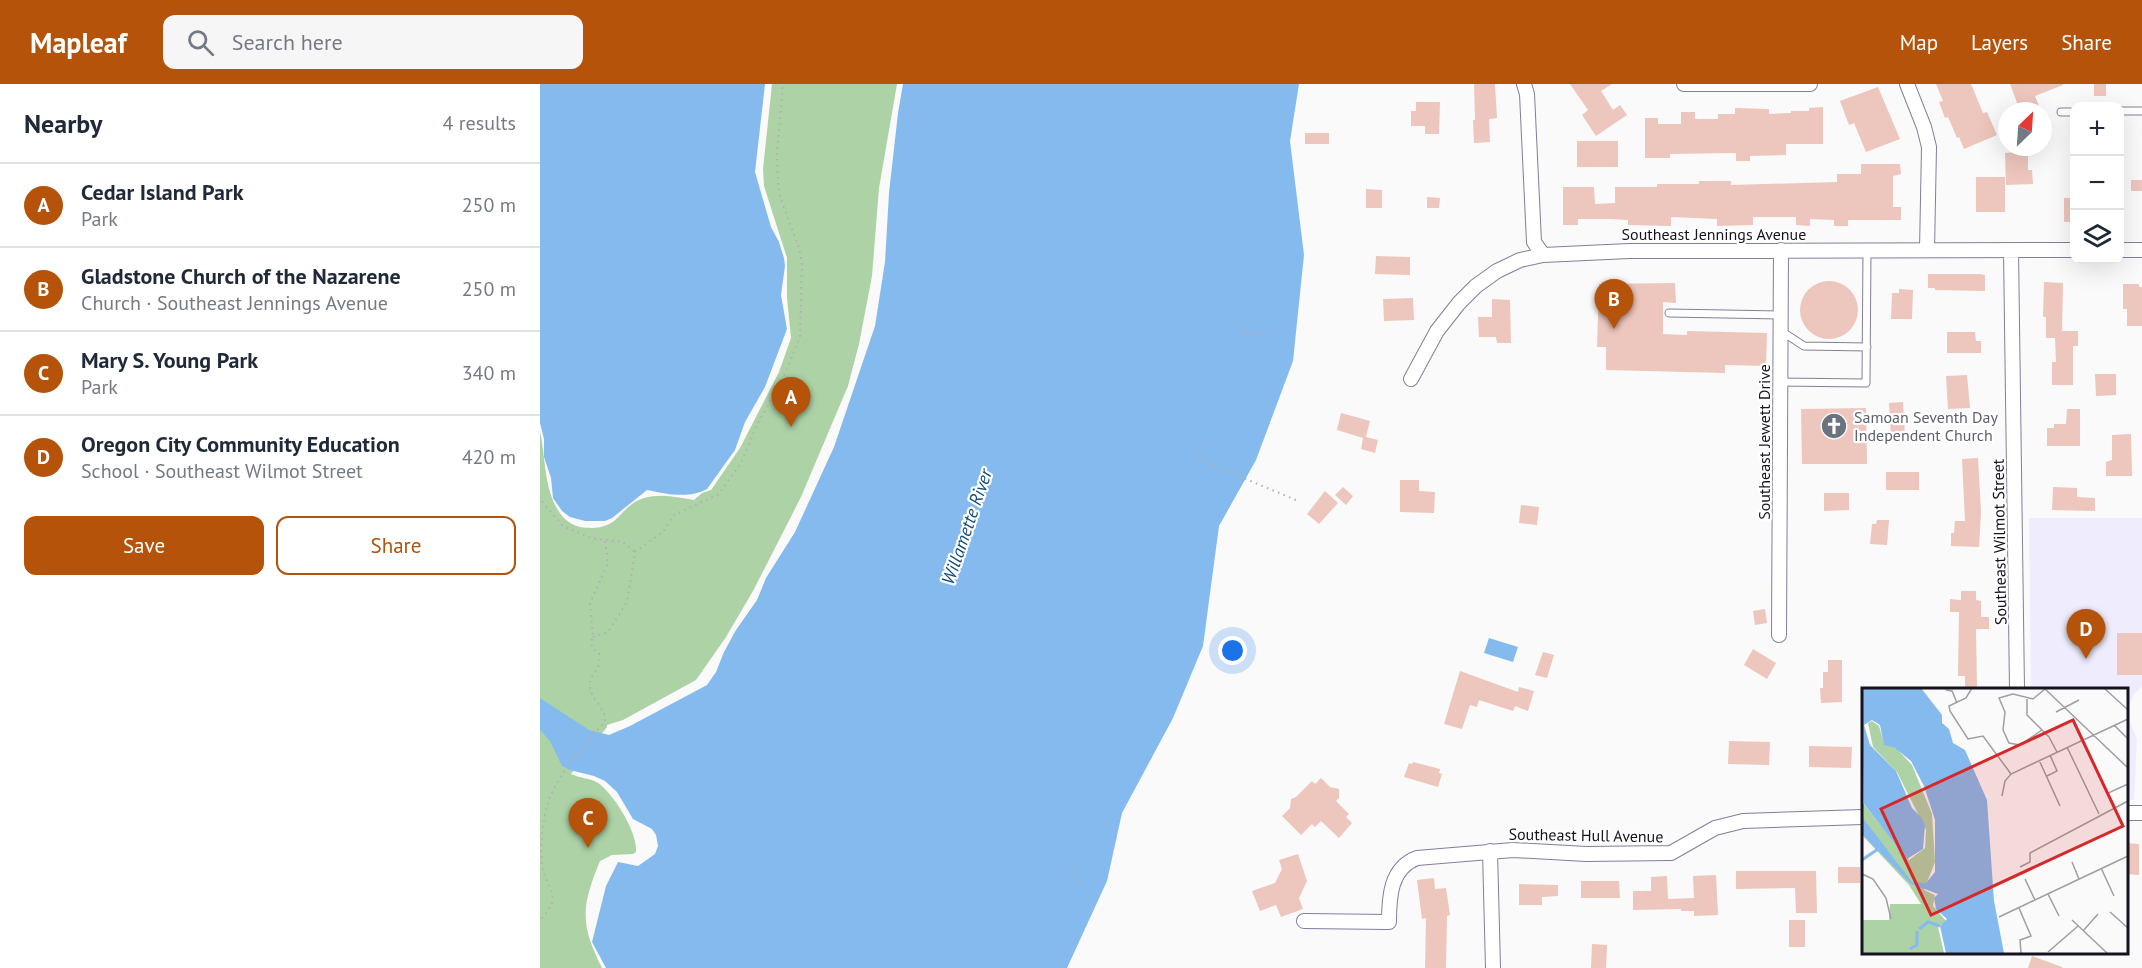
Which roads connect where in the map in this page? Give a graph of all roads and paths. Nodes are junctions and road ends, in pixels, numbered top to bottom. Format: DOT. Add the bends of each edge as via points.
graph roads {
  1 [pos="783,84"];
  2 [pos="1524,84"];
  3 [pos="1684,84"];
  4 [pos="1810,84"];
  5 [pos="1907,84"];
  6 [pos="2070,111"];
  7 [pos="2124,111"];
  8 [pos="2142,111"];
  9 [pos="2061,112"];
  10 [pos="1781,250"];
  11 [pos="1867,250"];
  12 [pos="1927,250"];
  13 [pos="2012,250"];
  14 [pos="2070,250"];
  15 [pos="2124,250"];
  16 [pos="2142,250"];
  17 [pos="1544,255"];
  18 [pos="1669,313"];
  19 [pos="1781,315"];
  20 [pos="1241,320"];
  21 [pos="1781,331"];
  22 [pos="1269,335"];
  23 [pos="1867,347"];
  24 [pos="1411,378"];
  25 [pos="1780,382"];
  26 [pos="1201,444"];
  27 [pos="540,496"];
  28 [pos="1296,500"];
  29 [pos="605,540"];
  30 [pos="635,552"];
  31 [pos="1779,634"];
  32 [pos="593,637"];
  33 [pos="2018,688"];
  34 [pos="1862,816"];
  35 [pos="1490,851"];
  36 [pos="1076,865"];
  37 [pos="1083,885"];
  38 [pos="540,920"];
  39 [pos="1304,921"];
  40 [pos="1493,968"];
  1 -- 30 [label="path" via="778,184 802,263 800,337 741,463 719,495 674,515 663,532"];
  2 -- 17 [label="street" via="1534,242"];
  3 -- 4 [label="street"];
  5 -- 12 [label="street" via="1929,147"];
  6 -- 9 [label="lane"];
  7 -- 8 [label="lane"];
  10 -- 11 [label="street, Southeast Jennings Avenue"];
  10 -- 17 [label="street, Southeast Jennings Avenue"];
  10 -- 19 [label="street, Southeast Jewett Drive"];
  11 -- 12 [label="street, Southeast Jennings Avenue"];
  11 -- 23 [label="lane"];
  12 -- 13 [label="street, Southeast Jennings Avenue"];
  13 -- 14 [label="street, Southeast Jennings Avenue"];
  13 -- 33 [label="street, Southeast Wilmot Street"];
  15 -- 16 [label="street"];
  17 -- 24 [label="street, Southeast Jennings Avenue" via="1520,260 1476,286 1437,330"];
  18 -- 19 [label="lane"];
  19 -- 21 [label="street, Southeast Jewett Drive"];
  20 -- 22 [label="path" via="1240,332"];
  21 -- 23 [label="lane" via="1804,346"];
  21 -- 25 [label="street, Southeast Jewett Drive"];
  23 -- 25 [label="lane" via="1866,383"];
  25 -- 31 [label="street, Southeast Jewett Drive"];
  26 -- 28 [label="path" via="1198,459"];
  27 -- 29 [label="path" via="563,526"];
  29 -- 30 [label="path" via="623,542"];
  29 -- 32 [label="path" via="608,563 590,603"];
  30 -- 32 [label="path" via="627,602 608,632"];
  32 -- 38 [label="path" via="592,648 599,654 599,665 590,686 593,698 606,715 605,721 554,784 544,820 541,855 553,900"];
  34 -- 35 [label="street, Southeast Hull Avenue" via="1735,822 1696,837 1671,853"];
  35 -- 39 [label="street" via="1422,857 1407,863 1390,891 1389,922"];
  35 -- 40 [label="street, Southeast Hull Avenue"];
  36 -- 37 [label="path" via="1070,871"];
}
